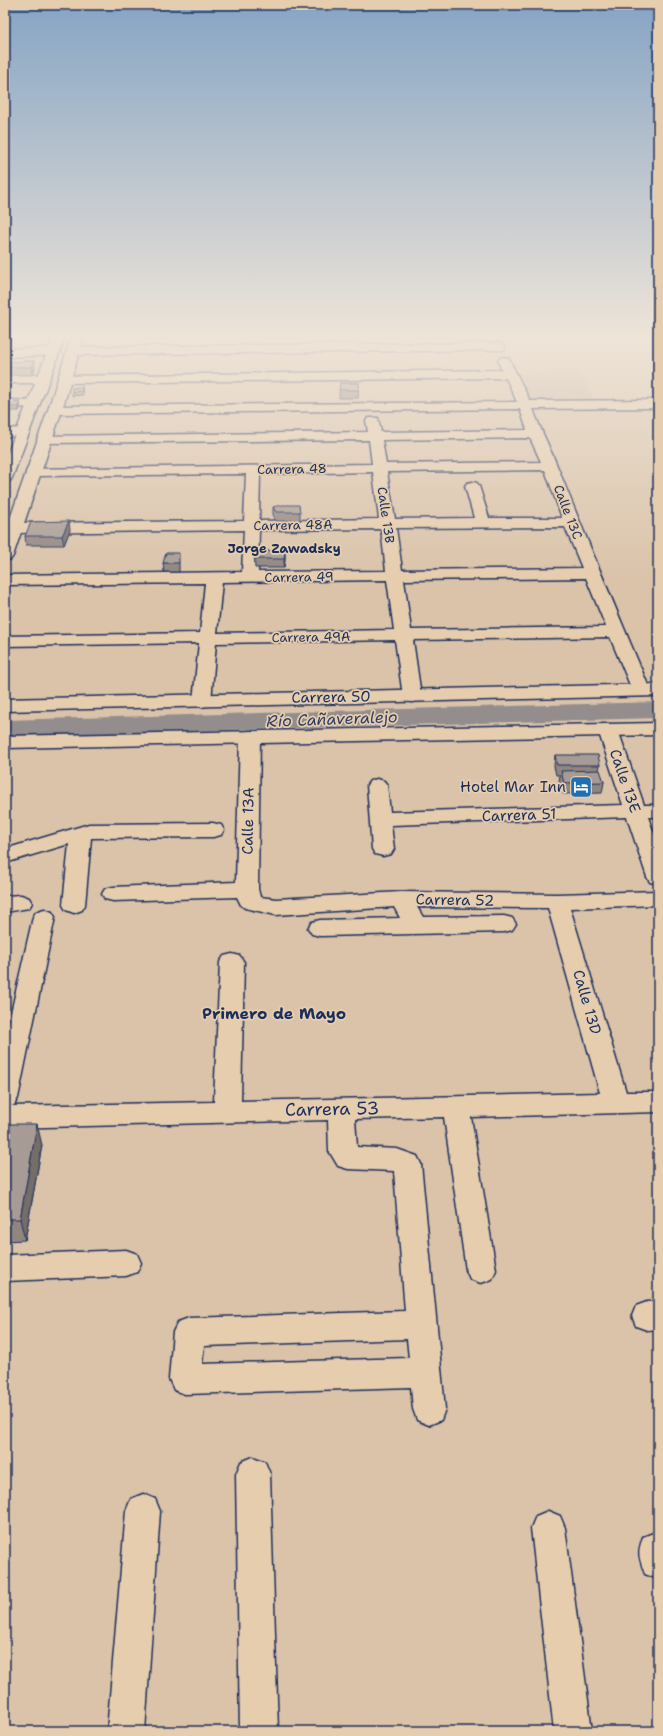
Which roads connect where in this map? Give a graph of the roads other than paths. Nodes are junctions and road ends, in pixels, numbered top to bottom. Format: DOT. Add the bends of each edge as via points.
graph roads {
  1 [pos="29,416"];
  2 [pos="54,416"];
  3 [pos="230,416"];
  4 [pos="371,416"];
  5 [pos="529,416"];
  6 [pos="5,432"];
  7 [pos="23,432"];
  8 [pos="535,434"];
  9 [pos="374,435"];
  10 [pos="44,439"];
  11 [pos="224,454"];
  12 [pos="550,466"];
  13 [pos="379,468"];
  14 [pos="254,470"];
  15 [pos="6,471"];
  16 [pos="33,472"];
  17 [pos="472,486"];
  18 [pos="571,522"];
  19 [pos="483,523"];
  20 [pos="387,524"];
  21 [pos="252,525"];
  22 [pos="10,536"];
  23 [pos="5,556"];
  24 [pos="592,573"];
  25 [pos="395,576"];
  26 [pos="214,578"];
  27 [pos="250,578"];
  28 [pos="5,580"];
  29 [pos="617,632"];
  30 [pos="404,636"];
  31 [pos="208,639"];
  32 [pos="5,641"];
  33 [pos="650,690"];
  34 [pos="412,696"];
  35 [pos="202,701"];
  36 [pos="5,705"];
  37 [pos="658,729"];
  38 [pos="608,730"];
  39 [pos="250,737"];
  40 [pos="77,741"];
  41 [pos="5,742"];
  42 [pos="5,758"];
  43 [pos="377,785"];
  44 [pos="636,811"];
  45 [pos="658,811"];
  46 [pos="380,819"];
  47 [pos="213,830"];
  48 [pos="81,833"];
  49 [pos="382,849"];
  50 [pos="5,856"];
  51 [pos="658,877"];
  52 [pos="114,894"];
  53 [pos="250,896"];
  54 [pos="658,898"];
  55 [pos="401,899"];
  56 [pos="557,901"];
  57 [pos="74,905"];
  58 [pos="44,917"];
  59 [pos="504,924"];
  60 [pos="416,926"];
  61 [pos="320,928"];
  62 [pos="232,962"];
  63 [pos="5,1098"];
  64 [pos="616,1102"];
  65 [pos="658,1102"];
  66 [pos="456,1106"];
  67 [pos="341,1109"];
  68 [pos="227,1112"];
  69 [pos="5,1117"];
  70 [pos="126,1263"];
  71 [pos="5,1268"];
  72 [pos="481,1270"];
  73 [pos="421,1325"];
  74 [pos="425,1372"];
  75 [pos="429,1409"];
  76 [pos="253,1474"];
  77 [pos="143,1511"];
  78 [pos="548,1528"];
  79 [pos="126,1731"];
  80 [pos="259,1731"];
  81 [pos="573,1731"];
  1 -- 7 [label="street"];
  2 -- 10 [label="street"];
  3 -- 11 [label="street"];
  4 -- 9 [label="street, Calle 13B"];
  5 -- 8 [label="street, Calle 13C"];
  6 -- 7 [label="street"];
  7 -- 15 [label="street"];
  8 -- 9 [label="street"];
  8 -- 12 [label="street, Calle 13C"];
  9 -- 11 [label="street"];
  9 -- 13 [label="street, Calle 13B"];
  10 -- 11 [label="street"];
  10 -- 16 [label="street"];
  11 -- 14 [label="street, Carrera 48"];
  11 -- 16 [label="street, Carrera 48"];
  12 -- 13 [label="street, Carrera 48"];
  12 -- 18 [label="street, Calle 13C"];
  13 -- 14 [label="street, Carrera 48"];
  13 -- 20 [label="street, Calle 13B"];
  14 -- 21 [label="street"];
  16 -- 22 [label="street"];
  17 -- 19 [label="street"];
  18 -- 19 [label="street, Carrera 48A"];
  18 -- 24 [label="street, Calle 13C"];
  19 -- 20 [label="street, Carrera 48A"];
  20 -- 21 [label="street, Carrera 48A"];
  20 -- 25 [label="street, Calle 13B"];
  21 -- 22 [label="street, Carrera 48A" via="26,527"];
  21 -- 27 [label="street"];
  22 -- 23 [label="street"];
  24 -- 25 [label="street, Carrera 49"];
  24 -- 29 [label="street, Calle 13C"];
  25 -- 27 [label="street, Carrera 49"];
  25 -- 30 [label="street, Calle 13B"];
  26 -- 27 [label="street, Carrera 49"];
  26 -- 28 [label="street, Carrera 49"];
  26 -- 31 [label="street"];
  29 -- 30 [label="street, Carrera 49A"];
  29 -- 33 [label="street, Calle 13C"];
  30 -- 31 [label="street, Carrera 49A"];
  30 -- 34 [label="street, Calle 13B"];
  31 -- 32 [label="street, Carrera 49A"];
  31 -- 35 [label="street"];
  33 -- 34 [label="street, Carrera 50"];
  34 -- 35 [label="street, Carrera 50"];
  35 -- 36 [label="street, Carrera 50"];
  37 -- 38 [label="street"];
  38 -- 39 [label="street"];
  38 -- 44 [label="street, Calle 13E"];
  39 -- 40 [label="street"];
  39 -- 53 [label="street, Calle 13A"];
  40 -- 41 [label="street"];
  40 -- 42 [label="street" via="45,746"];
  43 -- 46 [label="street"];
  44 -- 45 [label="street, Carrera 51"];
  44 -- 46 [label="street, Carrera 51"];
  44 -- 51 [label="street, Calle 13E"];
  46 -- 49 [label="street"];
  47 -- 48 [label="street"];
  48 -- 50 [label="street"];
  48 -- 57 [label="street"];
  52 -- 53 [label="street, Carrera 52"];
  53 -- 55 [label="street, Carrera 52" via="276,907"];
  54 -- 56 [label="street, Carrera 52"];
  55 -- 56 [label="street, Carrera 52"];
  55 -- 60 [label="street"];
  56 -- 64 [label="street, Calle 13D"];
  58 -- 63 [label="street"];
  59 -- 60 [label="street"];
  60 -- 61 [label="street"];
  62 -- 68 [label="street"];
  64 -- 65 [label="street, Carrera 53"];
  64 -- 66 [label="street, Carrera 53"];
  66 -- 67 [label="street, Carrera 53"];
  66 -- 72 [label="street"];
  67 -- 68 [label="street, Carrera 53"];
  67 -- 73 [label="street" via="343,1152 348,1158 397,1160 407,1164"];
  68 -- 69 [label="street, Carrera 53"];
  70 -- 71 [label="street"];
  73 -- 74 [label="street"];
  73 -- 74 [label="street" via="189,1332 185,1379"];
  74 -- 75 [label="street"];
  76 -- 80 [label="street"];
  77 -- 79 [label="street"];
  78 -- 81 [label="street"];
}
